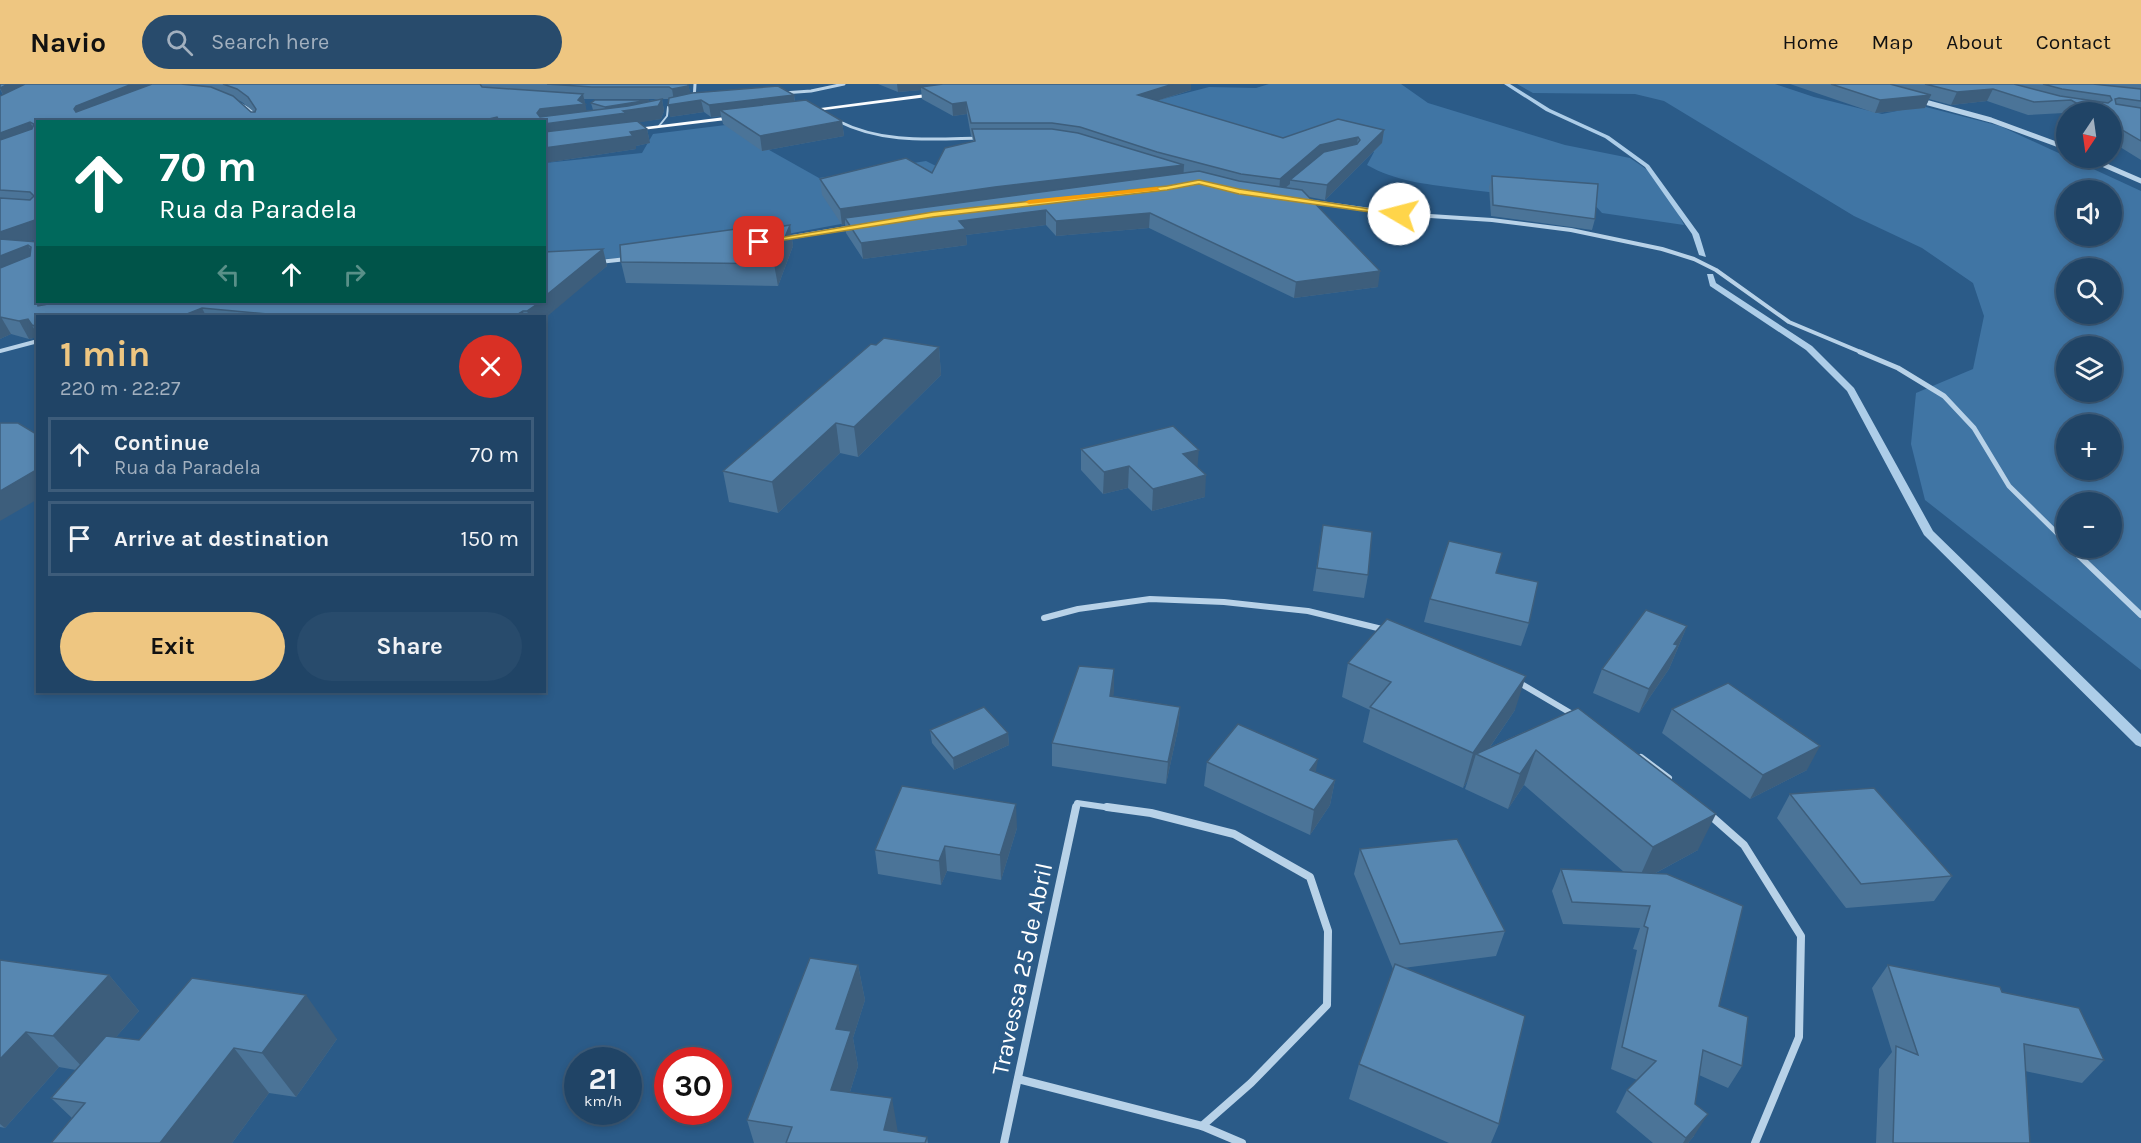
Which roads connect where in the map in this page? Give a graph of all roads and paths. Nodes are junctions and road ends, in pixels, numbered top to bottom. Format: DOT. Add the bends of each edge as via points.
graph roads {
  1 [pos="695,84"];
  2 [pos="844,84"];
  3 [pos="955,92"];
  4 [pos="774,94"];
  5 [pos="1906,96"];
  6 [pos="236,102"];
  7 [pos="663,103"];
  8 [pos="685,103"];
  9 [pos="668,107"];
  10 [pos="659,109"];
  11 [pos="819,109"];
  12 [pos="795,112"];
  13 [pos="750,117"];
  14 [pos="257,120"];
  15 [pos="659,126"];
  16 [pos="615,131"];
  17 [pos="990,138"];
  18 [pos="2056,143"];
  19 [pos="2111,168"];
  20 [pos="2141,181"];
  21 [pos="1300,201"];
  22 [pos="862,226"];
  23 [pos="782,238"];
  24 [pos="636,258"];
  25 [pos="592,262"];
  26 [pos="36,341"];
  27 [pos="0,351"];
  28 [pos="2056,532"];
  29 [pos="2082,558"];
  30 [pos="2141,615"];
  31 [pos="1044,618"];
  32 [pos="1398,632"];
  33 [pos="1515,680"];
  34 [pos="1585,722"];
  35 [pos="1634,753"];
  36 [pos="1672,781"];
  37 [pos="1708,813"];
  38 [pos="1018,1079"];
  39 [pos="1202,1125"];
  40 [pos="1004,1143"];
  41 [pos="1242,1143"];
  42 [pos="1755,1143"];
  1 -- 8 [label="street" via="694,101"];
  2 -- 4 [label="street"];
  3 -- 11 [label="main road"];
  5 -- 18 [label="street" via="1974,114"];
  6 -- 14 [label="street" via="251,110"];
  7 -- 9 [label="street" via="675,104"];
  9 -- 10 [label="street"];
  9 -- 15 [label="lane"];
  11 -- 12 [label="main road"];
  11 -- 17 [label="street" via="870,136"];
  13 -- 15 [label="main road"];
  15 -- 16 [label="main road"];
  19 -- 20 [label="street"];
  21 -- 28 [label="street" via="1571,230 1694,259 1789,322 1898,368 1944,396 1974,428 2009,486"];
  22 -- 23 [label="street"];
  24 -- 25 [label="street"];
  26 -- 27 [label="street"];
  29 -- 30 [label="street"];
  31 -- 32 [label="street" via="1150,599 1308,611"];
  33 -- 34 [label="street"];
  35 -- 36 [label="street"];
  37 -- 42 [label="street" via="1744,845 1801,936 1799,1037"];
  38 -- 39 [label="street"];
  38 -- 39 [label="street, Travessa 25 de Abril" via="1077,803 1151,813 1234,834 1310,877 1328,930 1327,1005 1273,1063"];
  38 -- 40 [label="street, Travessa 25 de Abril"];
  39 -- 41 [label="street"];
}
